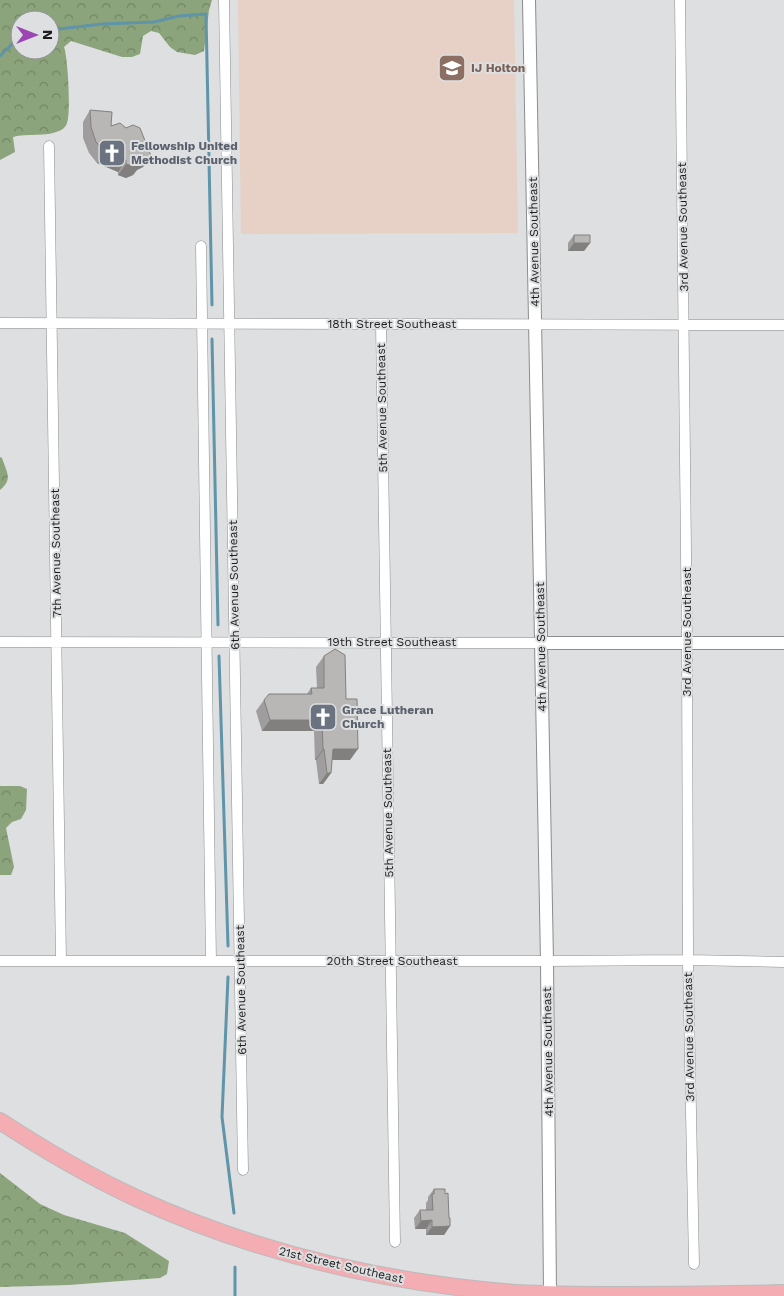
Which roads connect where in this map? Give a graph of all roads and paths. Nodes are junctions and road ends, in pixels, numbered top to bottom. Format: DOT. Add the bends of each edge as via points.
graph roads {
  1 [pos="224,0"];
  2 [pos="529,0"];
  3 [pos="680,0"];
  4 [pos="49,146"];
  5 [pos="201,246"];
  6 [pos="0,323"];
  7 [pos="52,323"];
  8 [pos="201,323"];
  9 [pos="228,323"];
  10 [pos="380,324"];
  11 [pos="535,325"];
  12 [pos="684,325"];
  13 [pos="784,325"];
  14 [pos="0,642"];
  15 [pos="57,642"];
  16 [pos="206,642"];
  17 [pos="235,642"];
  18 [pos="385,642"];
  19 [pos="541,643"];
  20 [pos="687,643"];
  21 [pos="784,643"];
  22 [pos="688,960"];
  23 [pos="0,961"];
  24 [pos="61,961"];
  25 [pos="211,961"];
  26 [pos="240,961"];
  27 [pos="390,961"];
  28 [pos="547,961"];
  29 [pos="784,962"];
  30 [pos="0,1121"];
  31 [pos="243,1170"];
  32 [pos="395,1242"];
  33 [pos="694,1264"];
  34 [pos="784,1293"];
  35 [pos="550,1294"];
  36 [pos="711,1295"];
  37 [pos="724,1296"];
  1 -- 9 [label="street, 6th Avenue Southeast"];
  2 -- 11 [label="street, 4th Avenue Southeast"];
  3 -- 12 [label="street, 3rd Avenue Southeast"];
  4 -- 7 [label="street, 7th Avenue Southeast"];
  5 -- 8 [label="street"];
  6 -- 7 [label="street, 18th Street Southeast"];
  7 -- 8 [label="street, 18th Street Southeast"];
  7 -- 15 [label="street, 7th Avenue Southeast"];
  8 -- 9 [label="street, 18th Street Southeast"];
  8 -- 16 [label="street"];
  9 -- 10 [label="street, 18th Street Southeast"];
  9 -- 17 [label="street, 6th Avenue Southeast"];
  10 -- 11 [label="street, 18th Street Southeast"];
  10 -- 18 [label="street, 5th Avenue Southeast"];
  11 -- 12 [label="street, 18th Street Southeast"];
  11 -- 19 [label="street, 4th Avenue Southeast"];
  12 -- 13 [label="street, 18th Street Southeast"];
  12 -- 20 [label="street, 3rd Avenue Southeast"];
  14 -- 15 [label="street, 19th Street Southeast"];
  15 -- 16 [label="street, 19th Street Southeast"];
  15 -- 24 [label="street, 7th Avenue Southeast"];
  16 -- 17 [label="street, 19th Street Southeast"];
  16 -- 25 [label="street"];
  17 -- 18 [label="street, 19th Street Southeast"];
  17 -- 26 [label="street, 6th Avenue Southeast"];
  18 -- 19 [label="street, 19th Street Southeast"];
  18 -- 27 [label="street, 5th Avenue Southeast"];
  19 -- 20 [label="street, 19th Street Southeast"];
  19 -- 28 [label="street, 4th Avenue Southeast"];
  20 -- 21 [label="street, 19th Street Southeast"];
  20 -- 22 [label="street, 3rd Avenue Southeast"];
  22 -- 28 [label="street, 20th Street Southeast"];
  22 -- 29 [label="street, 20th Street Southeast"];
  22 -- 33 [label="street, 3rd Avenue Southeast"];
  23 -- 24 [label="street, 20th Street Southeast"];
  24 -- 25 [label="street, 20th Street Southeast"];
  25 -- 26 [label="street, 20th Street Southeast"];
  26 -- 27 [label="street, 20th Street Southeast"];
  26 -- 31 [label="street, 6th Avenue Southeast"];
  27 -- 28 [label="street, 20th Street Southeast"];
  27 -- 32 [label="street, 5th Avenue Southeast"];
  28 -- 35 [label="street, 4th Avenue Southeast"];
  30 -- 35 [label="main road, 21st Street Southeast" via="63,1160 136,1198 214,1230 272,1249 403,1280 489,1291"];
  34 -- 36 [label="main road, 21st Street Southeast"];
  35 -- 36 [label="main road, 21st Street Southeast"];
  36 -- 37 [label="main road, 21st Street Southeast"];
}
